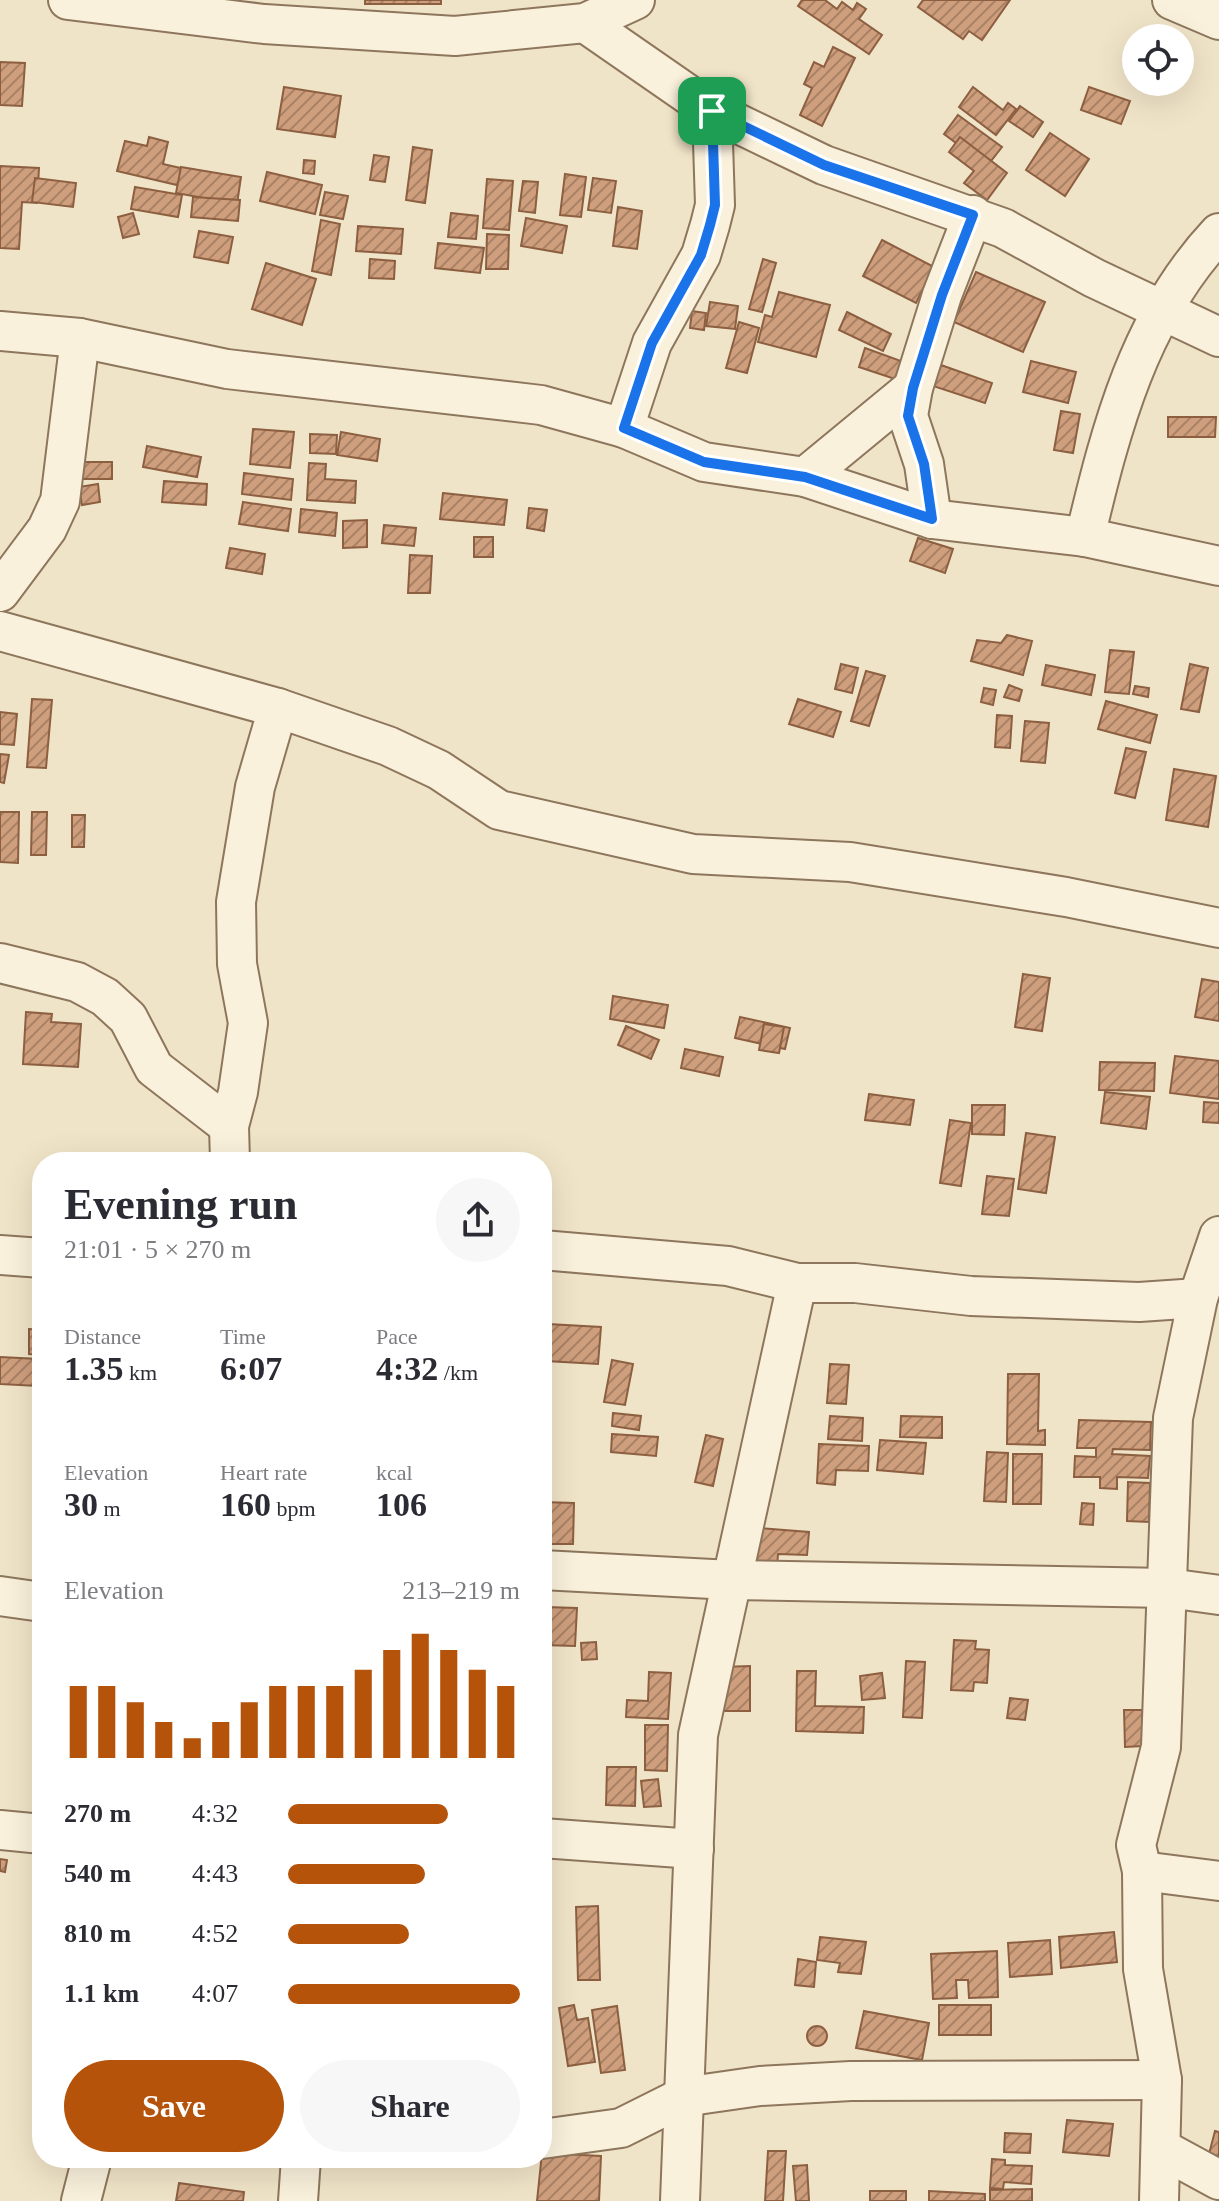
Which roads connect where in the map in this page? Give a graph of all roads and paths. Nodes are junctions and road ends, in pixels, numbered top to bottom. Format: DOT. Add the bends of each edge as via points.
graph roads {
  1 [pos="68,0"];
  2 [pos="635,0"];
  3 [pos="1172,0"];
  4 [pos="291,13"];
  5 [pos="1219,20"];
  6 [pos="585,23"];
  7 [pos="712,111"];
  8 [pos="973,215"];
  9 [pos="1219,233"];
  10 [pos="1162,308"];
  11 [pos="0,331"];
  12 [pos="1219,337"];
  13 [pos="80,338"];
  14 [pos="913,388"];
  15 [pos="624,428"];
  16 [pos="805,477"];
  17 [pos="932,519"];
  18 [pos="1085,537"];
  19 [pos="1219,566"];
  20 [pos="0,592"];
  21 [pos="0,631"];
  22 [pos="278,708"];
  23 [pos="1219,928"];
  24 [pos="0,963"];
  25 [pos="230,1144"];
  26 [pos="1219,1236"];
  27 [pos="552,1251"];
  28 [pos="0,1255"];
  29 [pos="32,1257"];
  30 [pos="797,1283"];
  31 [pos="1198,1298"];
  32 [pos="552,1571"];
  33 [pos="731,1580"];
  34 [pos="1168,1588"];
  35 [pos="1219,1595"];
  36 [pos="0,1596"];
  37 [pos="32,1601"];
  38 [pos="0,1830"];
  39 [pos="32,1833"];
  40 [pos="552,1839"];
  41 [pos="694,1849"];
  42 [pos="1142,1871"];
  43 [pos="1219,1881"];
  44 [pos="1162,2080"];
  45 [pos="683,2097"];
  46 [pos="552,2138"];
  47 [pos="1162,2149"];
  48 [pos="89,2168"];
  49 [pos="300,2168"];
  50 [pos="1219,2180"];
  51 [pos="81,2201"];
  52 [pos="298,2201"];
  53 [pos="680,2201"];
  54 [pos="1159,2201"];
  1 -- 4 [label="street"];
  2 -- 6 [label="street"];
  3 -- 5 [label="street"];
  4 -- 6 [label="street" via="455,36"];
  6 -- 7 [label="street"];
  7 -- 8 [label="street" via="824,165"];
  7 -- 15 [label="street" via="715,205 710,225 701,255 652,343"];
  8 -- 10 [label="street"];
  8 -- 14 [label="street"];
  9 -- 10 [label="street"];
  10 -- 12 [label="street"];
  10 -- 18 [label="street" via="1128,381"];
  11 -- 13 [label="street"];
  13 -- 15 [label="street" via="227,369 541,405"];
  13 -- 20 [label="street" via="60,501 47,529"];
  14 -- 16 [label="street"];
  14 -- 17 [label="street" via="908,416 924,464"];
  15 -- 16 [label="street" via="704,462"];
  16 -- 17 [label="street"];
  17 -- 18 [label="street"];
  18 -- 19 [label="street"];
  21 -- 22 [label="street"];
  22 -- 23 [label="street" via="388,746 499,810 693,854 850,862"];
  22 -- 25 [label="street" via="255,787 236,902 237,964 248,1023"];
  24 -- 25 [label="street" via="77,982 105,997 128,1018 154,1068"];
  26 -- 31 [label="street"];
  27 -- 30 [label="street" via="728,1266"];
  28 -- 29 [label="street"];
  30 -- 31 [label="street" via="855,1283 971,1296 1139,1302"];
  30 -- 33 [label="street"];
  31 -- 34 [label="street" via="1173,1418"];
  32 -- 33 [label="street"];
  33 -- 34 [label="street"];
  33 -- 41 [label="street" via="698,1735"];
  34 -- 35 [label="street"];
  34 -- 42 [label="street" via="1161,1747 1136,1845"];
  36 -- 37 [label="street"];
  38 -- 39 [label="street"];
  40 -- 41 [label="street"];
  41 -- 45 [label="street"];
  42 -- 43 [label="street"];
  42 -- 44 [label="street" via="1143,1969"];
  44 -- 45 [label="street" via="851,2081"];
  44 -- 47 [label="street"];
  45 -- 46 [label="street" via="621,2128"];
  45 -- 53 [label="street"];
  47 -- 50 [label="street"];
  47 -- 54 [label="street"];
  48 -- 51 [label="street"];
  49 -- 52 [label="street"];
}
